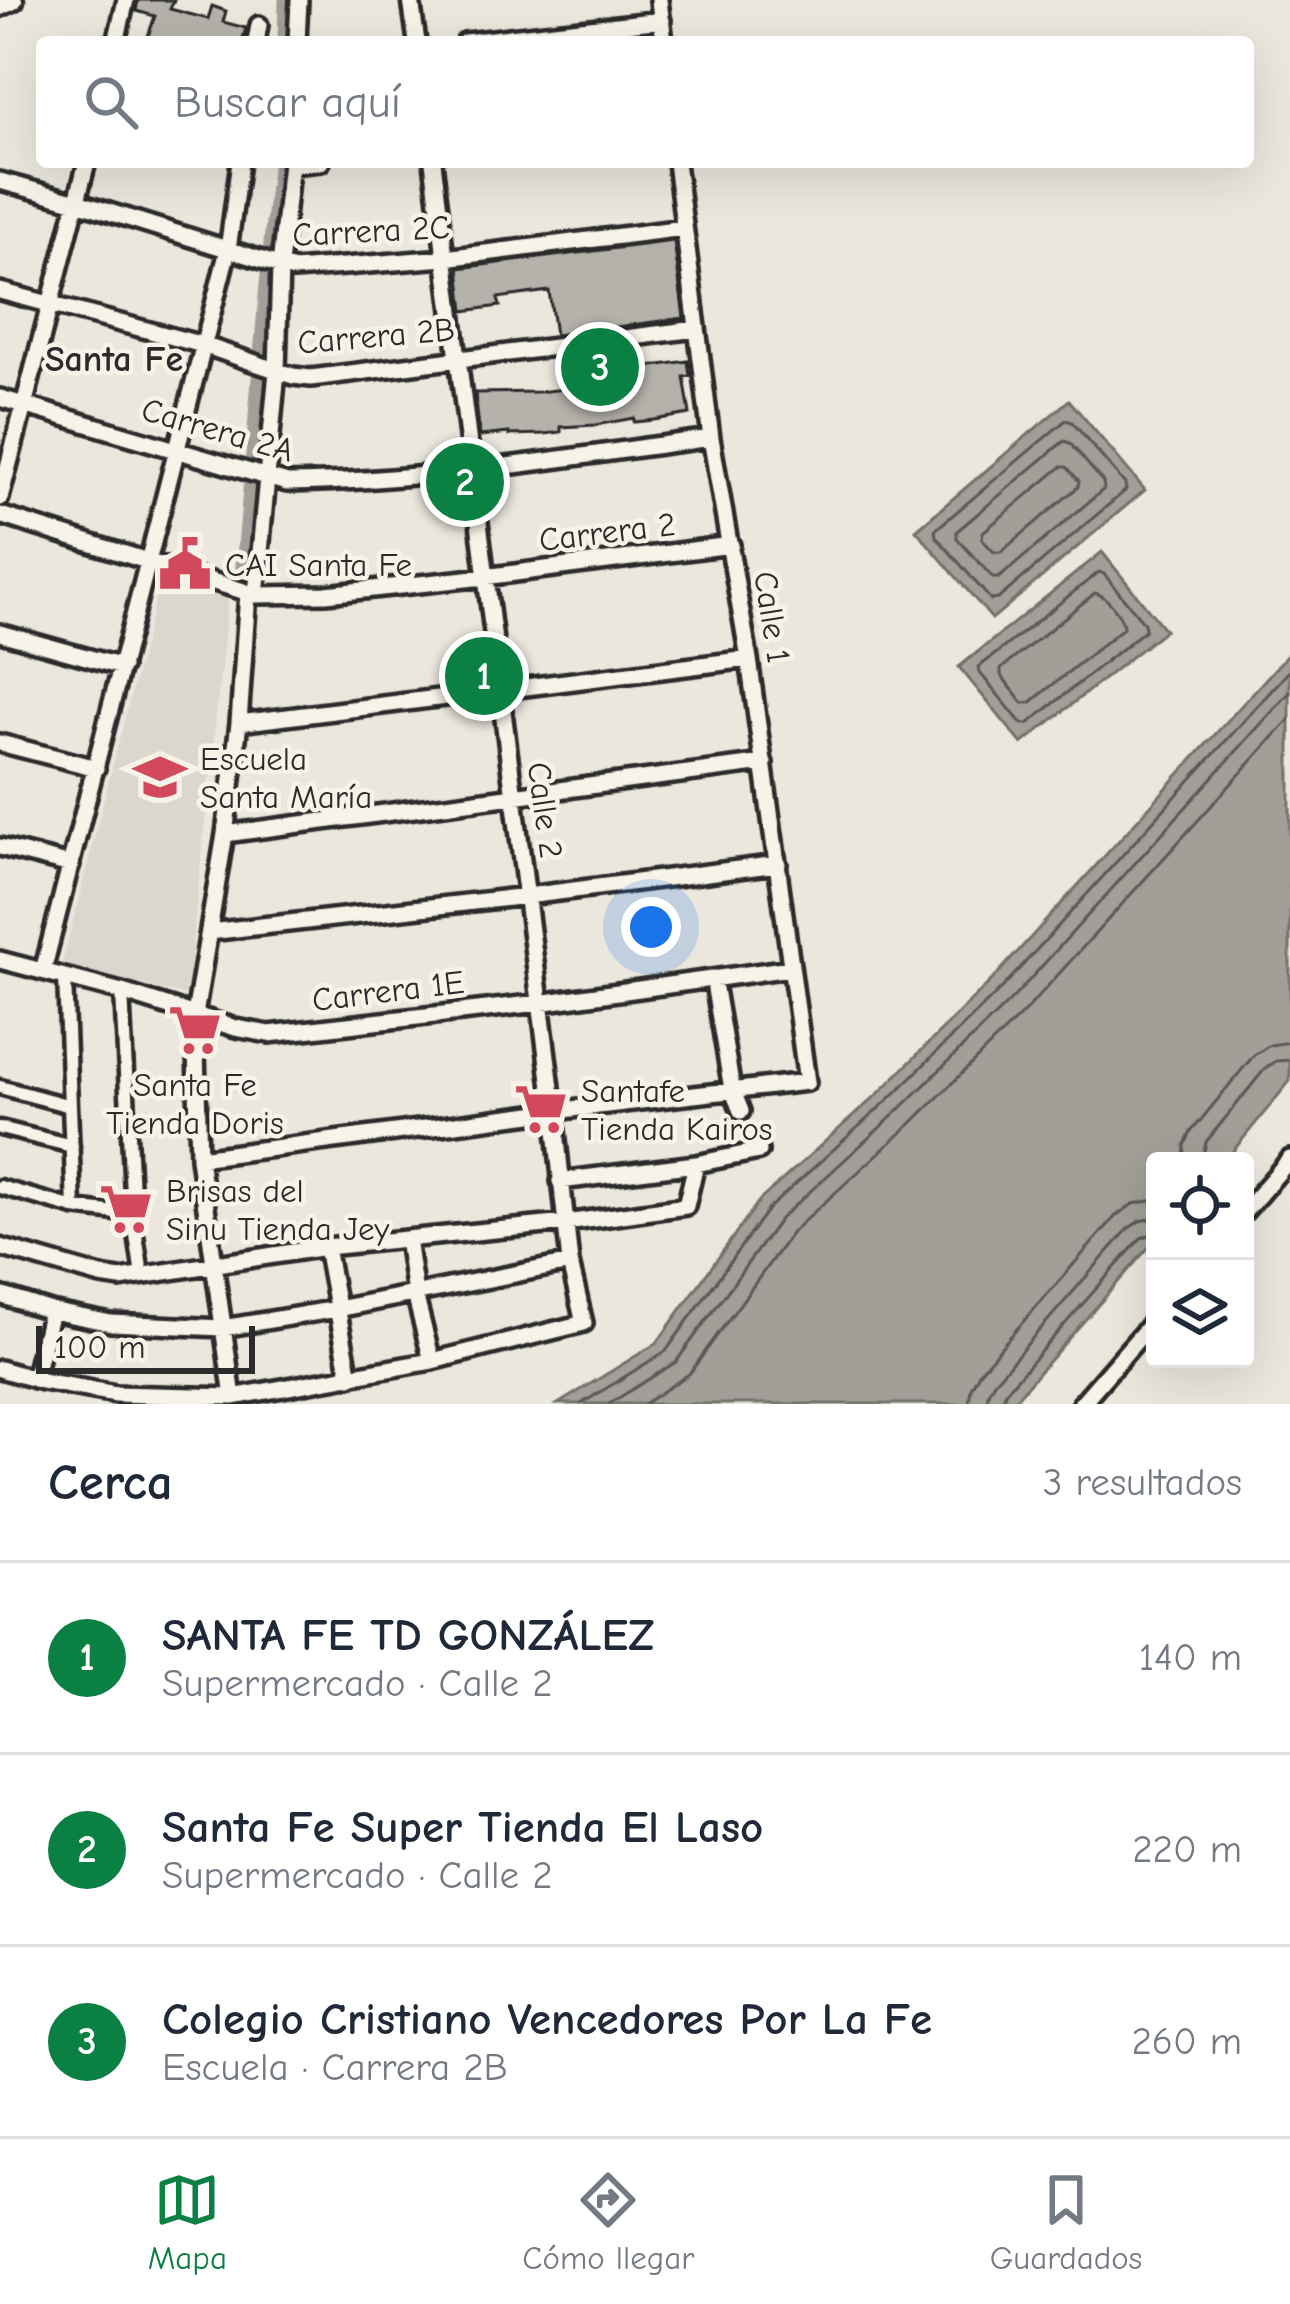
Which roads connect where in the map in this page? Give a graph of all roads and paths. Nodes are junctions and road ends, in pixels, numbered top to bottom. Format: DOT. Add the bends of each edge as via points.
graph roads {
  1 [pos="13,0"];
  2 [pos="126,0"];
  3 [pos="299,0"];
  4 [pos="412,0"];
  5 [pos="659,0"];
  6 [pos="0,6"];
  7 [pos="662,20"];
  8 [pos="117,36"];
  9 [pos="297,36"];
  10 [pos="416,36"];
  11 [pos="519,36"];
  12 [pos="663,36"];
  13 [pos="86,168"];
  14 [pos="239,168"];
  15 [pos="290,168"];
  16 [pos="434,168"];
  17 [pos="677,168"];
  18 [pos="0,182"];
  19 [pos="77,202"];
  20 [pos="683,228"];
  21 [pos="228,250"];
  22 [pos="445,258"];
  23 [pos="277,265"];
  24 [pos="0,291"];
  25 [pos="51,304"];
  26 [pos="696,329"];
  27 [pos="203,345"];
  28 [pos="458,359"];
  29 [pos="273,370"];
  30 [pos="0,398"];
  31 [pos="25,404"];
  32 [pos="711,438"];
  33 [pos="176,449"];
  34 [pos="473,470"];
  35 [pos="265,478"];
  36 [pos="0,498"];
  37 [pos="0,515"];
  38 [pos="730,545"];
  39 [pos="149,563"];
  40 [pos="484,578"];
  41 [pos="247,593"];
  42 [pos="0,633"];
  43 [pos="749,659"];
  44 [pos="122,667"];
  45 [pos="501,692"];
  46 [pos="239,723"];
  47 [pos="0,743"];
  48 [pos="764,763"];
  49 [pos="96,768"];
  50 [pos="512,795"];
  51 [pos="225,834"];
  52 [pos="0,847"];
  53 [pos="778,864"];
  54 [pos="71,865"];
  55 [pos="527,896"];
  56 [pos="209,932"];
  57 [pos="0,962"];
  58 [pos="790,968"];
  59 [pos="44,971"];
  60 [pos="65,977"];
  61 [pos="716,988"];
  62 [pos="122,992"];
  63 [pos="539,1003"];
  64 [pos="195,1015"];
  65 [pos="0,1087"];
  66 [pos="732,1089"];
  67 [pos="70,1106"];
  68 [pos="554,1111"];
  69 [pos="740,1111"];
  70 [pos="0,1128"];
  71 [pos="758,1144"];
  72 [pos="72,1146"];
  73 [pos="199,1158"];
  74 [pos="1290,1159"];
  75 [pos="695,1164"];
  76 [pos="560,1181"];
  77 [pos="0,1187"];
  78 [pos="1254,1201"];
  79 [pos="74,1208"];
  80 [pos="133,1215"];
  81 [pos="566,1223"];
  82 [pos="407,1239"];
  83 [pos="0,1246"];
  84 [pos="326,1247"];
  85 [pos="570,1263"];
  86 [pos="214,1266"];
  87 [pos="142,1275"];
  88 [pos="415,1294"];
  89 [pos="0,1295"];
  90 [pos="338,1309"];
  91 [pos="51,1311"];
  92 [pos="223,1328"];
  93 [pos="1146,1329"];
  94 [pos="432,1360"];
  95 [pos="0,1369"];
  96 [pos="350,1377"];
  97 [pos="34,1379"];
  98 [pos="233,1397"];
  99 [pos="1081,1404"];
  1 -- 6 [label="street"];
  2 -- 8 [label="street"];
  3 -- 9 [label="street"];
  4 -- 10 [label="street"];
  5 -- 7 [label="street"];
  7 -- 11 [label="street"];
  7 -- 12 [label="street"];
  13 -- 19 [label="street"];
  14 -- 21 [label="street"];
  15 -- 23 [label="street"];
  16 -- 22 [label="street, Calle 2"];
  17 -- 20 [label="street, Calle 1"];
  18 -- 19 [label="street, Carrera 2C"];
  19 -- 21 [label="street, Carrera 2C"];
  19 -- 25 [label="street"];
  20 -- 22 [label="street, Carrera 2C"];
  20 -- 26 [label="street, Calle 1"];
  21 -- 23 [label="street, Carrera 2C"];
  21 -- 27 [label="street"];
  22 -- 23 [label="street, Carrera 2C" via="310,270"];
  22 -- 28 [label="street, Calle 2"];
  23 -- 29 [label="street"];
  24 -- 25 [label="street, Carrera 2B"];
  25 -- 27 [label="street, Carrera 2B"];
  25 -- 31 [label="street"];
  26 -- 28 [label="street, Carrera 2B"];
  26 -- 32 [label="street, Calle 1"];
  27 -- 29 [label="street, Carrera 2B"];
  27 -- 33 [label="street"];
  28 -- 29 [label="street, Carrera 2B" via="311,378"];
  28 -- 34 [label="street, Calle 2"];
  29 -- 35 [label="street"];
  30 -- 31 [label="street, Carrera 2A"];
  31 -- 33 [label="street, Carrera 2A"];
  31 -- 36 [label="street"];
  32 -- 34 [label="street, Carrera 2A"];
  32 -- 38 [label="street, Calle 1"];
  33 -- 35 [label="street, Carrera 2A"];
  33 -- 39 [label="street"];
  34 -- 35 [label="street, Carrera 2A" via="326,483"];
  34 -- 40 [label="street, Calle 2"];
  35 -- 41 [label="street"];
  37 -- 39 [label="street, Carrera 2"];
  38 -- 40 [label="street, Carrera 2"];
  38 -- 43 [label="street, Calle 1"];
  39 -- 41 [label="street, Carrera 2"];
  39 -- 44 [label="street"];
  40 -- 41 [label="street, Carrera 2"];
  40 -- 45 [label="street, Calle 2"];
  41 -- 46 [label="street"];
  42 -- 44 [label="street"];
  43 -- 45 [label="street"];
  43 -- 48 [label="street, Calle 1"];
  44 -- 49 [label="street"];
  45 -- 46 [label="street"];
  45 -- 50 [label="street, Calle 2"];
  46 -- 51 [label="street"];
  47 -- 49 [label="street"];
  48 -- 50 [label="street"];
  48 -- 53 [label="street, Calle 1"];
  49 -- 54 [label="street"];
  50 -- 51 [label="street"];
  50 -- 55 [label="street, Calle 2"];
  51 -- 56 [label="street"];
  52 -- 54 [label="street"];
  53 -- 55 [label="street"];
  53 -- 58 [label="street, Calle 1"];
  54 -- 59 [label="street"];
  55 -- 56 [label="street"];
  55 -- 63 [label="street, Calle 2"];
  56 -- 64 [label="street"];
  57 -- 59 [label="street, Carrera 1E"];
  58 -- 63 [label="street, Carrera 1E"];
  58 -- 66 [label="street, Calle 1" via="807,1082"];
  59 -- 60 [label="street, Carrera 1E"];
  60 -- 62 [label="street, Carrera 1E"];
  60 -- 67 [label="street"];
  61 -- 66 [label="street"];
  62 -- 64 [label="street, Carrera 1E"];
  62 -- 80 [label="street"];
  63 -- 64 [label="street, Carrera 1E" via="269,1034"];
  63 -- 68 [label="street, Calle 2"];
  64 -- 73 [label="street"];
  65 -- 67 [label="street"];
  66 -- 68 [label="street"];
  66 -- 69 [label="street"];
  67 -- 72 [label="street"];
  68 -- 73 [label="street"];
  68 -- 76 [label="street, Calle 2"];
  70 -- 72 [label="street"];
  71 -- 75 [label="street"];
  72 -- 79 [label="street"];
  73 -- 86 [label="street"];
  74 -- 78 [label="street"];
  75 -- 76 [label="street"];
  75 -- 81 [label="street" via="686,1206"];
  76 -- 81 [label="street, Calle 2"];
  77 -- 79 [label="street"];
  79 -- 80 [label="street"];
  80 -- 87 [label="street"];
  81 -- 82 [label="street"];
  81 -- 85 [label="street, Calle 2"];
  82 -- 84 [label="street"];
  82 -- 88 [label="street"];
  83 -- 87 [label="street" via="101,1276"];
  84 -- 86 [label="street"];
  84 -- 90 [label="street"];
  85 -- 88 [label="street"];
  85 -- 94 [label="street, Calle 2" via="584,1323"];
  86 -- 87 [label="street"];
  86 -- 92 [label="street"];
  88 -- 90 [label="street"];
  88 -- 94 [label="street"];
  89 -- 91 [label="street"];
  90 -- 92 [label="street"];
  90 -- 96 [label="street"];
  91 -- 92 [label="street"];
  91 -- 97 [label="street"];
  92 -- 98 [label="street"];
  93 -- 99 [label="street"];
  94 -- 96 [label="street"];
  95 -- 97 [label="street"];
  96 -- 98 [label="street"];
  97 -- 98 [label="street" via="116,1394"];
}
